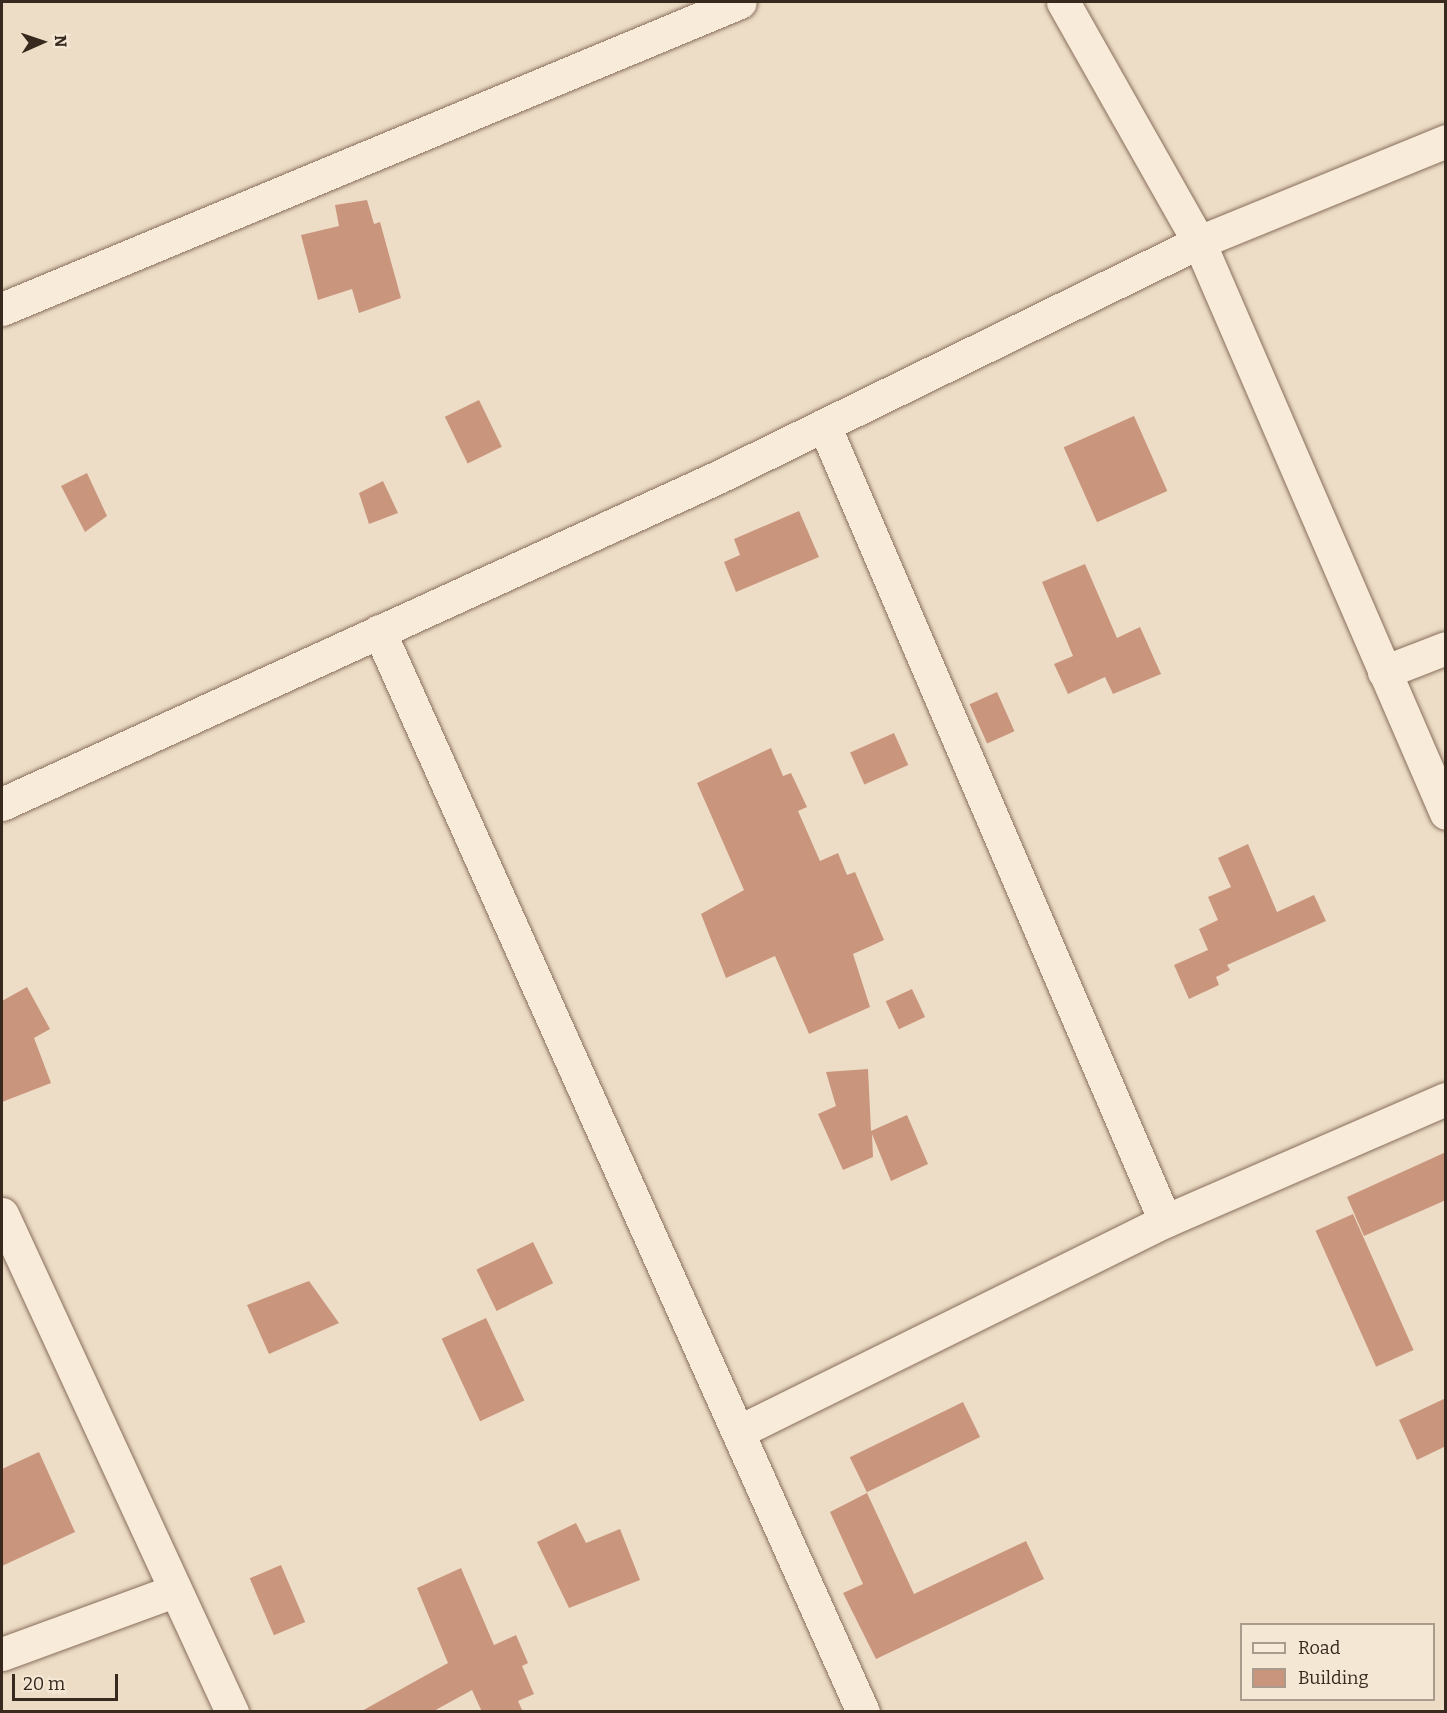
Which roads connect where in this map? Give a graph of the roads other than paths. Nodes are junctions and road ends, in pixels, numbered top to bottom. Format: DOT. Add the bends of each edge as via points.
graph roads {
  1 [pos="740,2"];
  2 [pos="1063,2"];
  3 [pos="1446,141"];
  4 [pos="1199,242"];
  5 [pos="2,309"];
  6 [pos="824,425"];
  7 [pos="379,632"];
  8 [pos="1446,648"];
  9 [pos="1384,672"];
  10 [pos="2,804"];
  11 [pos="1446,813"];
  12 [pos="1446,1099"];
  13 [pos="2,1214"];
  14 [pos="1165,1221"];
  15 [pos="738,1432"];
  16 [pos="174,1591"];
  17 [pos="2,1654"];
  18 [pos="232,1712"];
  19 [pos="863,1712"];
  1 -- 5 [label="street"];
  2 -- 4 [label="street"];
  3 -- 4 [label="street"];
  4 -- 6 [label="street"];
  4 -- 9 [label="street"];
  6 -- 7 [label="street"];
  6 -- 14 [label="street"];
  7 -- 10 [label="street"];
  7 -- 15 [label="street"];
  8 -- 9 [label="street"];
  9 -- 11 [label="street"];
  12 -- 14 [label="street"];
  13 -- 16 [label="street"];
  14 -- 15 [label="street"];
  15 -- 19 [label="street"];
  16 -- 17 [label="street"];
  16 -- 18 [label="street"];
}
